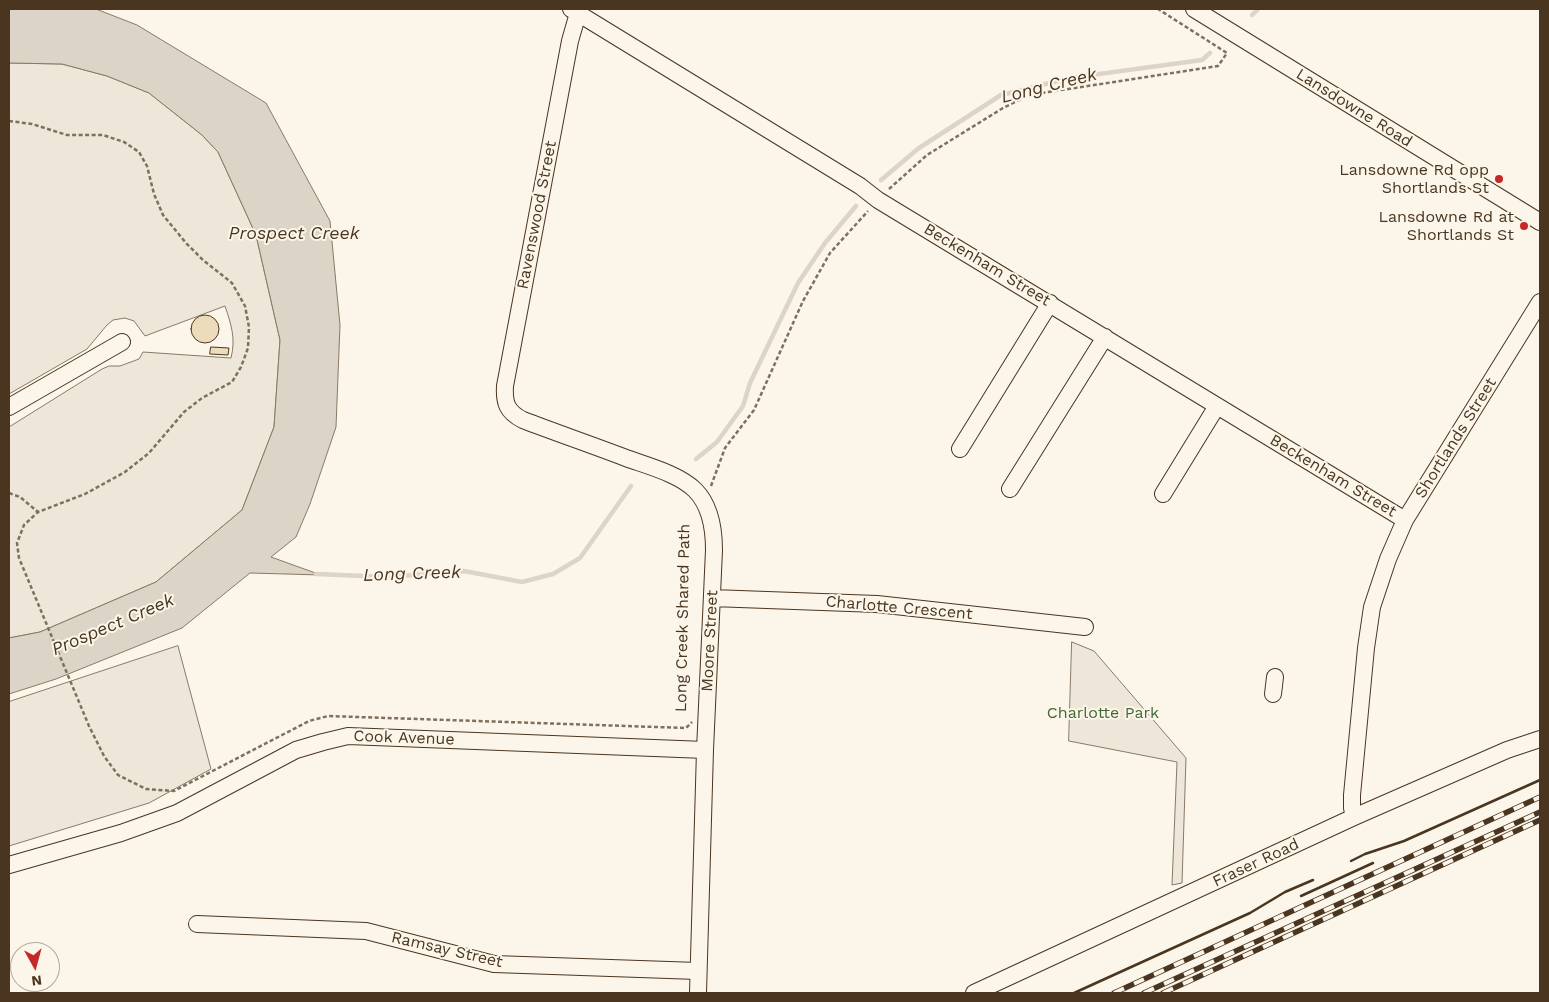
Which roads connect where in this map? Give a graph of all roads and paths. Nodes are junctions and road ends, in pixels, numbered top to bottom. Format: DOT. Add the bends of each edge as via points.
graph roads {
  1 [pos="1158,9"];
  2 [pos="1194,9"];
  3 [pos="575,11"];
  4 [pos="9,121"];
  5 [pos="892,185"];
  6 [pos="868,211"];
  7 [pos="1540,222"];
  8 [pos="1540,302"];
  9 [pos="1050,303"];
  10 [pos="1105,337"];
  11 [pos="122,342"];
  12 [pos="1216,406"];
  13 [pos="9,407"];
  14 [pos="514,416"];
  15 [pos="960,449"];
  16 [pos="710,489"];
  17 [pos="1010,489"];
  18 [pos="9,493"];
  19 [pos="1163,494"];
  20 [pos="38,512"];
  21 [pos="1405,520"];
  22 [pos="712,598"];
  23 [pos="1085,627"];
  24 [pos="80,705"];
  25 [pos="692,722"];
  26 [pos="654,727"];
  27 [pos="1540,739"];
  28 [pos="705,750"];
  29 [pos="1354,817"];
  30 [pos="9,865"];
  31 [pos="197,924"];
  32 [pos="698,971"];
  33 [pos="698,993"];
  34 [pos="974,993"];
  1 -- 5 [label="path" via="1226,53 1218,66 1029,96 1003,108 927,155"];
  2 -- 7 [label="street, Lansdowne Road"];
  3 -- 9 [label="street, Beckenham Street"];
  3 -- 14 [label="street, Ravenswood Street" via="505,386 504,398"];
  4 -- 20 [label="path" via="67,135 103,136 124,142 139,152 163,215 203,260 232,283 245,306 249,327 248,348 232,382 184,412 149,453 125,472 85,494"];
  6 -- 16 [label="path" via="830,253 803,301 754,410 726,448"];
  8 -- 21 [label="street, Shortlands Street"];
  9 -- 10 [label="street, Beckenham Street"];
  9 -- 15 [label="street"];
  10 -- 12 [label="street, Beckenham Street"];
  10 -- 17 [label="street"];
  11 -- 13 [label="street"];
  12 -- 19 [label="street"];
  12 -- 21 [label="street, Beckenham Street"];
  14 -- 22 [label="street, Moore Street" via="669,474 695,490 712,521"];
  18 -- 20 [label="path" via="20,497"];
  20 -- 24 [label="path" via="24,525 17,543 19,558"];
  21 -- 29 [label="street, Shortlands Street" via="1372,607 1352,795"];
  22 -- 23 [label="street, Charlotte Crescent" via="877,604"];
  22 -- 28 [label="street, Moore Street"];
  25 -- 26 [label="path, Long Creek Shared Path" via="686,728"];
  27 -- 29 [label="street, Fraser Road" via="1507,750"];
  28 -- 30 [label="street, Cook Avenue" via="348,736 296,750 177,813 121,833"];
  28 -- 32 [label="street, Moore Street"];
  29 -- 34 [label="street, Fraser Road"];
  31 -- 32 [label="street, Ramsay Street" via="366,931 494,964"];
  32 -- 33 [label="street, Moore Street"];
}
